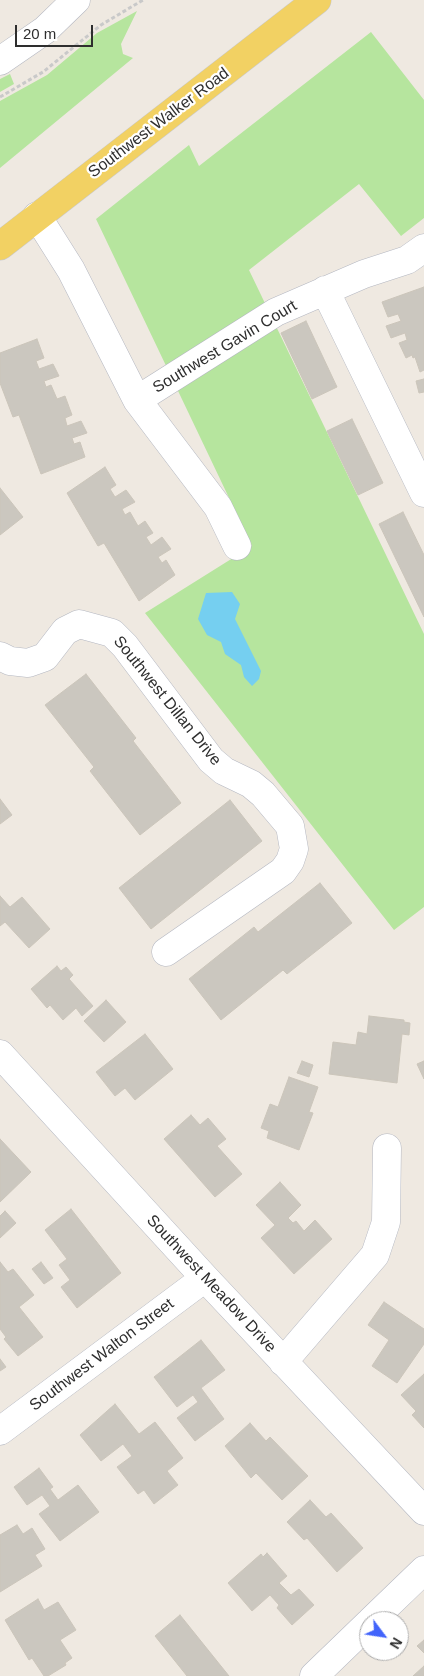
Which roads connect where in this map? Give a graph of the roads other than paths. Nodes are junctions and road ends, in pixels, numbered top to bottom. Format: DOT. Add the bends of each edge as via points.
graph roads {
  1 [pos="76,0"];
  2 [pos="317,0"];
  3 [pos="0,61"];
  4 [pos="37,216"];
  5 [pos="0,246"];
  6 [pos="424,248"];
  7 [pos="325,290"];
  8 [pos="137,400"];
  9 [pos="424,493"];
  10 [pos="238,546"];
  11 [pos="0,656"];
  12 [pos="166,952"];
  13 [pos="5,1070"];
  14 [pos="387,1148"];
  15 [pos="205,1278"];
  16 [pos="283,1362"];
  17 [pos="0,1431"];
  18 [pos="424,1511"];
  19 [pos="424,1570"];
  20 [pos="381,1611"];
  21 [pos="359,1633"];
  22 [pos="314,1676"];
  1 -- 3 [label="street" via="44,30"];
  2 -- 4 [label="main road, Southwest Walker Road"];
  4 -- 5 [label="main road, Southwest Walker Road"];
  4 -- 8 [label="street" via="71,270"];
  6 -- 7 [label="street, Southwest Gavin Court" via="407,260"];
  7 -- 8 [label="street, Southwest Gavin Court" via="276,312"];
  7 -- 9 [label="street"];
  8 -- 10 [label="street" via="218,508"];
  11 -- 12 [label="street, Southwest Dillan Drive" via="10,661 28,662 45,657 65,631 79,624 112,633 211,760 263,794 290,826 294,849 284,871"];
  13 -- 15 [label="street, Southwest Meadow Drive"];
  14 -- 16 [label="street" via="386,1222 375,1255"];
  15 -- 16 [label="street, Southwest Meadow Drive"];
  15 -- 17 [label="street, Southwest Walton Street"];
  16 -- 18 [label="street, Southwest Meadow Drive"];
  19 -- 20 [label="street"];
  21 -- 22 [label="street"];
}
